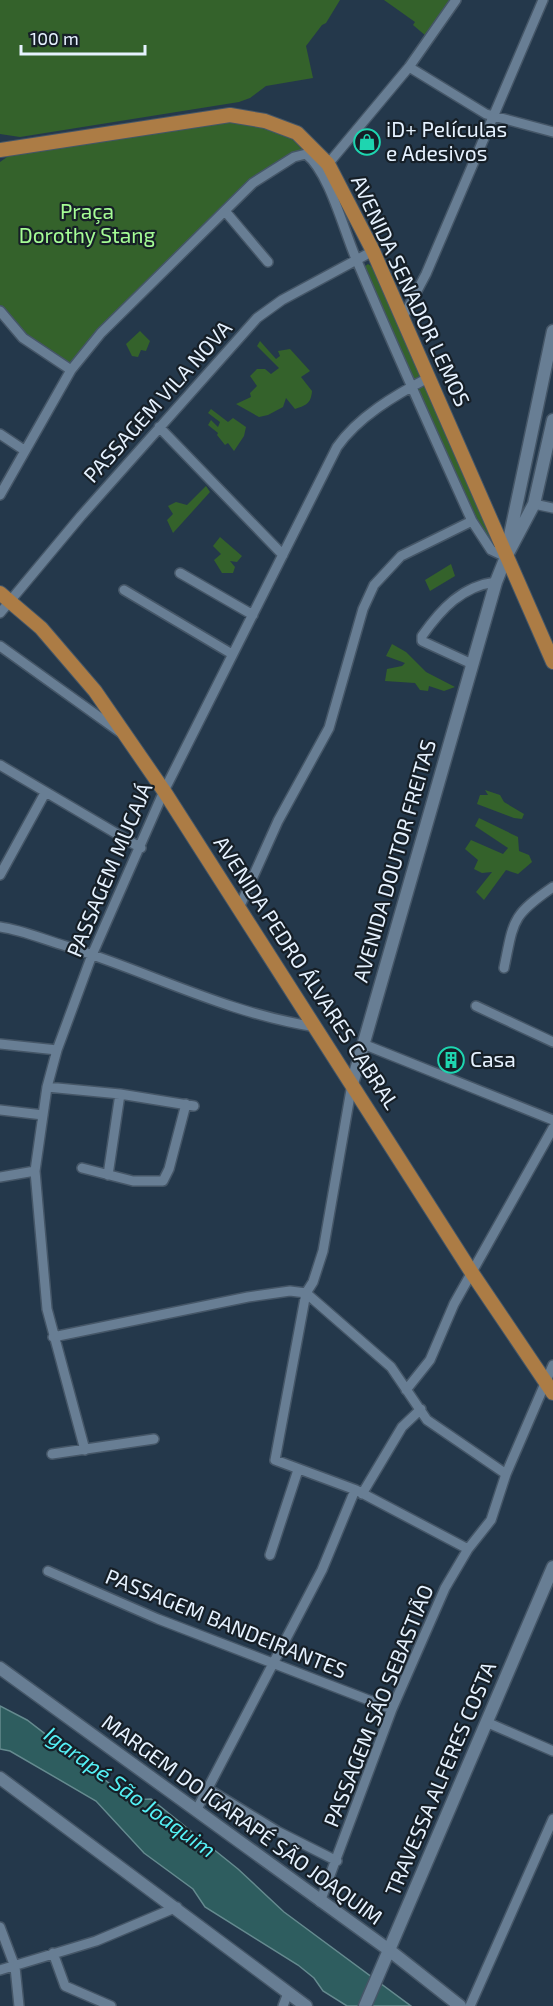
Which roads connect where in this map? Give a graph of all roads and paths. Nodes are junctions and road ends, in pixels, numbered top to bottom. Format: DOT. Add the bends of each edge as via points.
graph roads {
  1 [pos="456,0"];
  2 [pos="543,0"];
  3 [pos="409,67"];
  4 [pos="494,116"];
  5 [pos="553,132"];
  6 [pos="4,149"];
  7 [pos="328,164"];
  8 [pos="225,211"];
  9 [pos="373,251"];
  10 [pos="356,260"];
  11 [pos="268,262"];
  12 [pos="0,311"];
  13 [pos="402,319"];
  14 [pos="553,332"];
  15 [pos="551,352"];
  16 [pos="71,370"];
  17 [pos="428,378"];
  18 [pos="547,383"];
  19 [pos="412,386"];
  20 [pos="553,420"];
  21 [pos="159,427"];
  22 [pos="0,434"];
  23 [pos="24,450"];
  24 [pos="0,495"];
  25 [pos="534,504"];
  26 [pos="553,508"];
  27 [pos="472,521"];
  28 [pos="283,555"];
  29 [pos="506,556"];
  30 [pos="180,573"];
  31 [pos="496,582"];
  32 [pos="124,590"];
  33 [pos="6,598"];
  34 [pos="0,613"];
  35 [pos="253,615"];
  36 [pos="0,646"];
  37 [pos="232,654"];
  38 [pos="553,662"];
  39 [pos="472,664"];
  40 [pos="125,736"];
  41 [pos="0,765"];
  42 [pos="164,791"];
  43 [pos="45,793"];
  44 [pos="141,848"];
  45 [pos="0,875"];
  46 [pos="553,887"];
  47 [pos="239,908"];
  48 [pos="1,926"];
  49 [pos="92,955"];
  50 [pos="504,968"];
  51 [pos="476,1006"];
  52 [pos="316,1026"];
  53 [pos="553,1042"];
  54 [pos="0,1044"];
  55 [pos="363,1044"];
  56 [pos="57,1050"];
  57 [pos="352,1084"];
  58 [pos="47,1087"];
  59 [pos="120,1094"];
  60 [pos="0,1110"];
  61 [pos="42,1115"];
  62 [pos="553,1120"];
  63 [pos="553,1128"];
  64 [pos="82,1168"];
  65 [pos="35,1171"];
  66 [pos="108,1175"];
  67 [pos="0,1177"];
  68 [pos="472,1273"];
  69 [pos="306,1293"];
  70 [pos="53,1337"];
  71 [pos="553,1365"];
  72 [pos="550,1388"];
  73 [pos="406,1390"];
  74 [pos="420,1409"];
  75 [pos="154,1438"];
  76 [pos="85,1450"];
  77 [pos="52,1454"];
  78 [pos="298,1470"];
  79 [pos="506,1474"];
  80 [pos="358,1492"];
  81 [pos="468,1549"];
  82 [pos="270,1555"];
  83 [pos="553,1567"];
  84 [pos="48,1571"];
  85 [pos="273,1664"];
  86 [pos="0,1668"];
  87 [pos="392,1709"];
  88 [pos="486,1722"];
  89 [pos="553,1751"];
  90 [pos="0,1778"];
  91 [pos="208,1789"];
  92 [pos="196,1811"];
  93 [pos="553,1819"];
  94 [pos="337,1861"];
  95 [pos="320,1902"];
  96 [pos="177,1907"];
  97 [pos="0,1927"];
  98 [pos="53,1953"];
  99 [pos="388,1953"];
  100 [pos="15,1967"];
  101 [pos="0,1970"];
  102 [pos="288,1993"];
  103 [pos="18,2006"];
  104 [pos="111,2006"];
  105 [pos="282,2006"];
  106 [pos="306,2006"];
  107 [pos="365,2006"];
  108 [pos="460,2006"];
  109 [pos="470,2006"];
  1 -- 3 [label="street"];
  2 -- 4 [label="street"];
  3 -- 4 [label="street" via="444,91"];
  3 -- 7 [label="street"];
  4 -- 5 [label="street"];
  4 -- 13 [label="street" via="426,274"];
  6 -- 7 [label="main road, AVENIDA SENADOR LEMOS" via="230,115 264,121 297,133"];
  7 -- 9 [label="main road, AVENIDA SENADOR LEMOS"];
  8 -- 10 [label="street, AVENIDA SENADOR LEMOS" via="253,183 306,154 328,190"];
  8 -- 11 [label="street"];
  8 -- 16 [label="street" via="101,333"];
  9 -- 10 [label="street, PASSAGEM VILA NOVA"];
  9 -- 13 [label="main road, AVENIDA SENADOR LEMOS"];
  10 -- 19 [label="street, AVENIDA SENADOR LEMOS"];
  10 -- 21 [label="street, PASSAGEM VILA NOVA" via="257,318"];
  12 -- 16 [label="street" via="23,338"];
  13 -- 17 [label="main road, AVENIDA SENADOR LEMOS"];
  14 -- 15 [label="street, AVENIDA DOUTOR FREITAS"];
  15 -- 18 [label="street, AVENIDA DOUTOR FREITAS"];
  16 -- 23 [label="street"];
  17 -- 19 [label="street, PASSAGEM MUCAJÁ"];
  17 -- 29 [label="main road, AVENIDA SENADOR LEMOS"];
  18 -- 29 [label="street, AVENIDA DOUTOR FREITAS"];
  19 -- 27 [label="street, AVENIDA SENADOR LEMOS"];
  19 -- 28 [label="street, PASSAGEM MUCAJÁ" via="347,433"];
  20 -- 25 [label="street, AVENIDA DOUTOR FREITAS"];
  21 -- 28 [label="street"];
  21 -- 33 [label="street, PASSAGEM VILA NOVA"];
  22 -- 23 [label="street"];
  23 -- 24 [label="street"];
  25 -- 26 [label="street"];
  25 -- 29 [label="street, AVENIDA DOUTOR FREITAS"];
  27 -- 29 [label="street, AVENIDA SENADOR LEMOS" via="491,550"];
  27 -- 47 [label="street" via="401,556 374,585 363,609 329,728 278,821"];
  28 -- 35 [label="street, PASSAGEM MUCAJÁ"];
  29 -- 31 [label="street, AVENIDA DOUTOR FREITAS"];
  29 -- 38 [label="main road, AVENIDA SENADOR LEMOS"];
  30 -- 35 [label="street"];
  31 -- 39 [label="street, AVENIDA DOUTOR FREITAS"];
  31 -- 39 [label="street" via="460,595 422,636 429,646"];
  32 -- 37 [label="street"];
  33 -- 34 [label="street, PASSAGEM VILA NOVA"];
  33 -- 40 [label="main road, AVENIDA PEDRO ÁLVARES CABRAL" via="73,663"];
  35 -- 37 [label="street, PASSAGEM MUCAJÁ"];
  36 -- 40 [label="street"];
  37 -- 42 [label="street, PASSAGEM MUCAJÁ"];
  39 -- 55 [label="street, AVENIDA DOUTOR FREITAS"];
  40 -- 42 [label="main road, AVENIDA PEDRO ÁLVARES CABRAL"];
  41 -- 43 [label="street"];
  42 -- 44 [label="street, PASSAGEM MUCAJÁ"];
  42 -- 47 [label="main road, AVENIDA PEDRO ÁLVARES CABRAL"];
  43 -- 44 [label="street"];
  43 -- 45 [label="street"];
  44 -- 49 [label="street, PASSAGEM MUCAJÁ"];
  46 -- 50 [label="street" via="522,909 514,922"];
  47 -- 52 [label="main road, AVENIDA PEDRO ÁLVARES CABRAL"];
  48 -- 49 [label="street"];
  49 -- 52 [label="street" via="262,1018"];
  49 -- 56 [label="street, PASSAGEM MUCAJÁ"];
  51 -- 53 [label="street"];
  52 -- 57 [label="main road, AVENIDA PEDRO ÁLVARES CABRAL"];
  54 -- 56 [label="street"];
  55 -- 57 [label="street, AVENIDA DOUTOR FREITAS"];
  55 -- 62 [label="street"];
  56 -- 58 [label="street, PASSAGEM MUCAJÁ"];
  57 -- 68 [label="main road, AVENIDA PEDRO ÁLVARES CABRAL"];
  57 -- 69 [label="street, AVENIDA DOUTOR FREITAS" via="322,1251"];
  58 -- 59 [label="street"];
  58 -- 61 [label="street, PASSAGEM MUCAJÁ"];
  59 -- 66 [label="street"];
  59 -- 66 [label="street" via="190,1105 163,1181"];
  60 -- 61 [label="street"];
  61 -- 65 [label="street, PASSAGEM MUCAJÁ"];
  63 -- 68 [label="street"];
  64 -- 66 [label="street"];
  65 -- 67 [label="street"];
  65 -- 70 [label="street, PASSAGEM MUCAJÁ"];
  68 -- 72 [label="main road, AVENIDA PEDRO ÁLVARES CABRAL"];
  68 -- 73 [label="street" via="430,1360"];
  69 -- 70 [label="street" via="290,1291 248,1297"];
  69 -- 73 [label="street" via="391,1367"];
  69 -- 78 [label="street, AVENIDA DOUTOR FREITAS" via="275,1460"];
  70 -- 76 [label="street, PASSAGEM MUCAJÁ"];
  71 -- 72 [label="street, PASSAGEM SÃO SEBASTIÃO"];
  72 -- 79 [label="street, PASSAGEM SÃO SEBASTIÃO"];
  73 -- 74 [label="street"];
  74 -- 79 [label="street" via="428,1420"];
  74 -- 80 [label="street" via="402,1427"];
  75 -- 76 [label="street"];
  76 -- 77 [label="street"];
  78 -- 80 [label="street"];
  78 -- 82 [label="street"];
  79 -- 81 [label="street, PASSAGEM SÃO SEBASTIÃO" via="491,1520"];
  80 -- 81 [label="street"];
  80 -- 85 [label="street"];
  81 -- 87 [label="street, PASSAGEM SÃO SEBASTIÃO" via="445,1588"];
  83 -- 88 [label="street, TRAVESSA ALFERES COSTA"];
  84 -- 85 [label="street, PASSAGEM BANDEIRANTES"];
  85 -- 87 [label="street, PASSAGEM BANDEIRANTES"];
  85 -- 91 [label="street"];
  86 -- 92 [label="street, MARGEM DO IGARAPÉ SÃO JOAQUIM"];
  87 -- 94 [label="street, PASSAGEM SÃO SEBASTIÃO"];
  88 -- 89 [label="street"];
  88 -- 99 [label="street, TRAVESSA ALFERES COSTA"];
  90 -- 96 [label="street"];
  91 -- 92 [label="street"];
  91 -- 94 [label="street" via="277,1831"];
  92 -- 95 [label="street, MARGEM DO IGARAPÉ SÃO JOAQUIM"];
  93 -- 109 [label="street"];
  94 -- 95 [label="street, PASSAGEM SÃO SEBASTIÃO"];
  95 -- 99 [label="street, MARGEM DO IGARAPÉ SÃO JOAQUIM"];
  96 -- 98 [label="street" via="123,1931"];
  96 -- 102 [label="street"];
  97 -- 100 [label="street"];
  98 -- 100 [label="street"];
  98 -- 104 [label="street" via="65,1986"];
  99 -- 107 [label="street, TRAVESSA ALFERES COSTA"];
  99 -- 108 [label="street, MARGEM DO IGARAPÉ SÃO JOAQUIM"];
  100 -- 101 [label="street"];
  100 -- 103 [label="street"];
  102 -- 105 [label="street"];
  102 -- 106 [label="street"];
}
